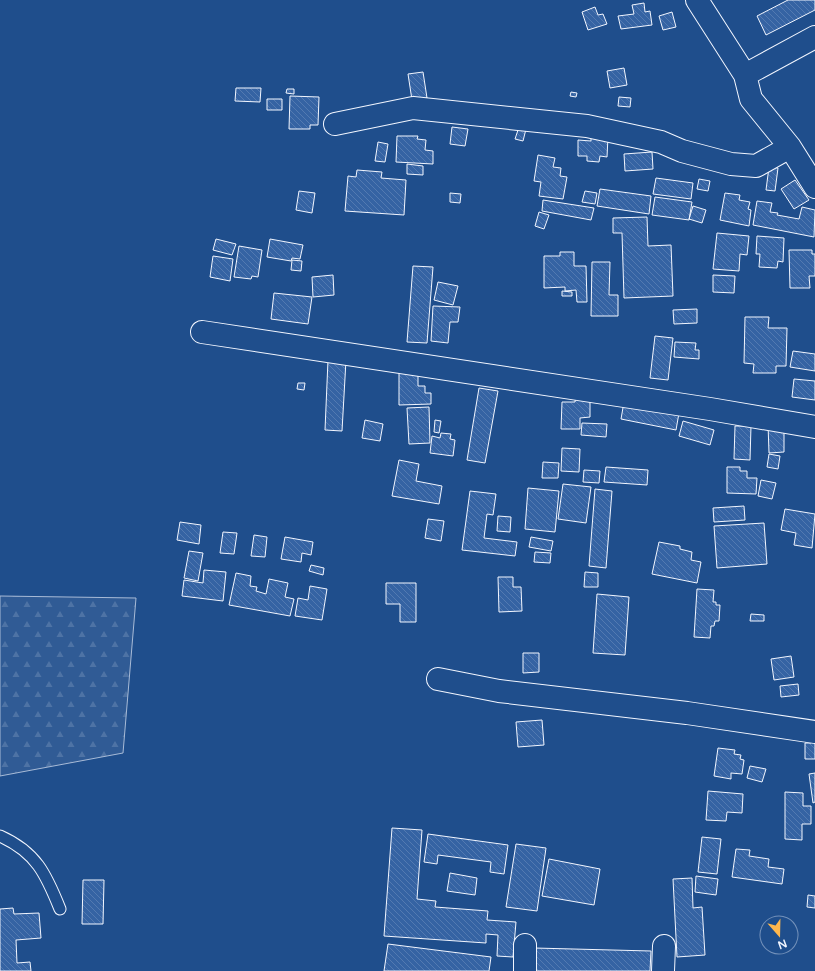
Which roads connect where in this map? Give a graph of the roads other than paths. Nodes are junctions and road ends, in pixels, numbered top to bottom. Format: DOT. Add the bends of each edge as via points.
graph roads {
  1 [pos="697,0"];
  2 [pos="815,37"];
  3 [pos="745,75"];
  4 [pos="334,124"];
  5 [pos="790,147"];
  6 [pos="815,187"];
  7 [pos="202,332"];
  8 [pos="815,427"];
  9 [pos="438,679"];
  10 [pos="815,732"];
  11 [pos="0,836"];
  12 [pos="60,908"];
  13 [pos="525,945"];
  14 [pos="664,946"];
  15 [pos="525,971"];
  16 [pos="663,971"];
  1 -- 3 [label="street"];
  2 -- 3 [label="street"];
  3 -- 5 [label="street" via="750,99"];
  4 -- 5 [label="street" via="413,108 587,126 661,142 682,151 731,164 756,166"];
  5 -- 6 [label="street"];
  7 -- 8 [label="street" via="702,407"];
  9 -- 10 [label="street" via="499,691 687,713"];
  11 -- 12 [label="lane" via="13,842 34,859 47,877"];
  13 -- 15 [label="street"];
  14 -- 16 [label="street"];
}
